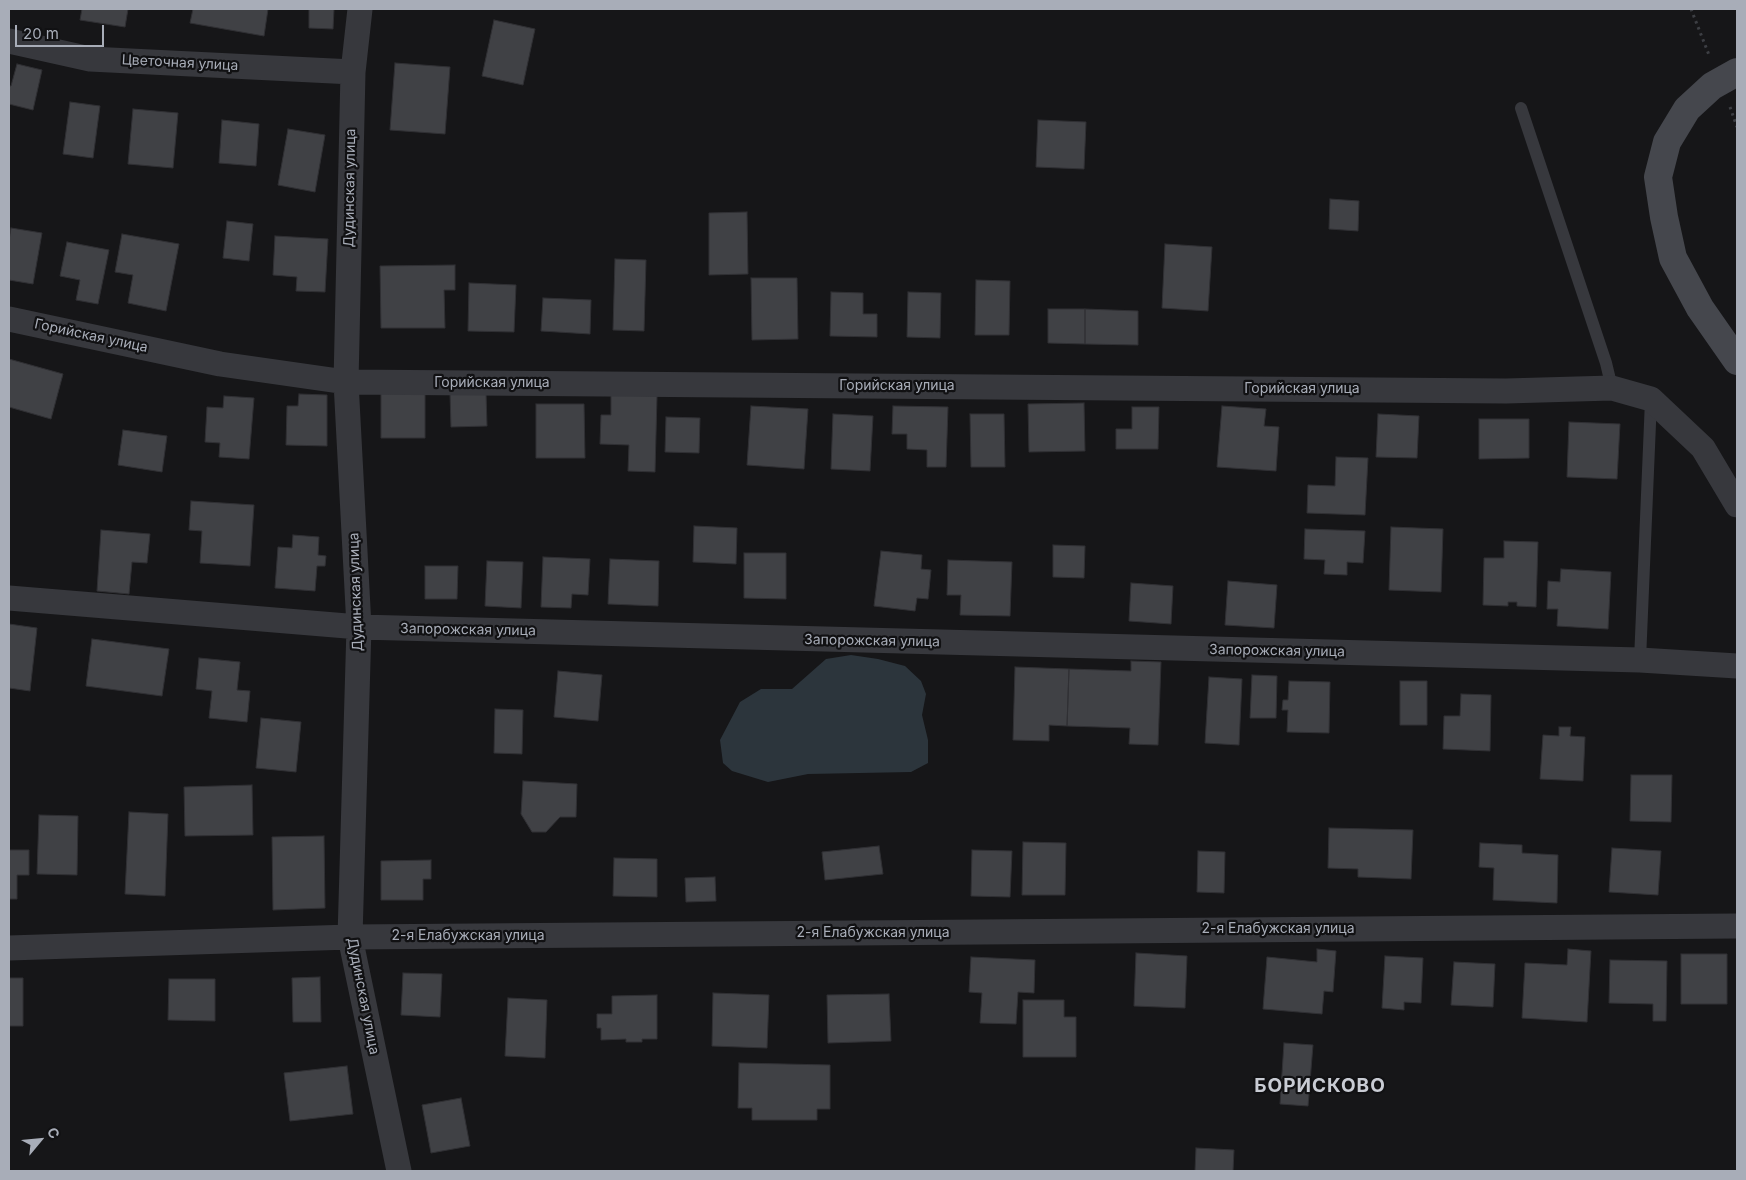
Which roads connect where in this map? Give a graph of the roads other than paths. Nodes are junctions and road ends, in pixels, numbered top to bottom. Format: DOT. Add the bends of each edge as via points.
graph roads {
  1 [pos="360,9"];
  2 [pos="9,41"];
  3 [pos="353,72"];
  4 [pos="1737,72"];
  5 [pos="1521,108"];
  6 [pos="9,319"];
  7 [pos="1737,361"];
  8 [pos="346,382"];
  9 [pos="1612,388"];
  10 [pos="1651,399"];
  11 [pos="1737,505"];
  12 [pos="9,598"];
  13 [pos="360,627"];
  14 [pos="1640,660"];
  15 [pos="1737,666"];
  16 [pos="1737,926"];
  17 [pos="350,937"];
  18 [pos="9,948"];
  19 [pos="400,1171"];
  1 -- 3 [label="street, Дудинская улица"];
  2 -- 3 [label="street, Цветочная улица" via="90,59"];
  3 -- 8 [label="street, Дудинская улица"];
  4 -- 7 [label="main road" via="1712,86 1687,109 1667,142 1658,177 1673,258 1700,308"];
  5 -- 9 [label="lane"];
  6 -- 8 [label="street, Горийская улица" via="220,364"];
  8 -- 9 [label="street, Горийская улица" via="1506,391"];
  8 -- 13 [label="street, Дудинская улица"];
  9 -- 10 [label="street, Горийская улица"];
  10 -- 11 [label="street, Горийская улица" via="1703,448"];
  10 -- 14 [label="lane"];
  12 -- 13 [label="street, Запорожская улица"];
  13 -- 14 [label="street, Запорожская улица"];
  13 -- 17 [label="street, Дудинская улица"];
  14 -- 15 [label="street, Запорожская улица"];
  16 -- 17 [label="street, 2-я Елабужская улица"];
  17 -- 18 [label="street, 2-я Елабужская улица"];
  17 -- 19 [label="street, Дудинская улица"];
}
